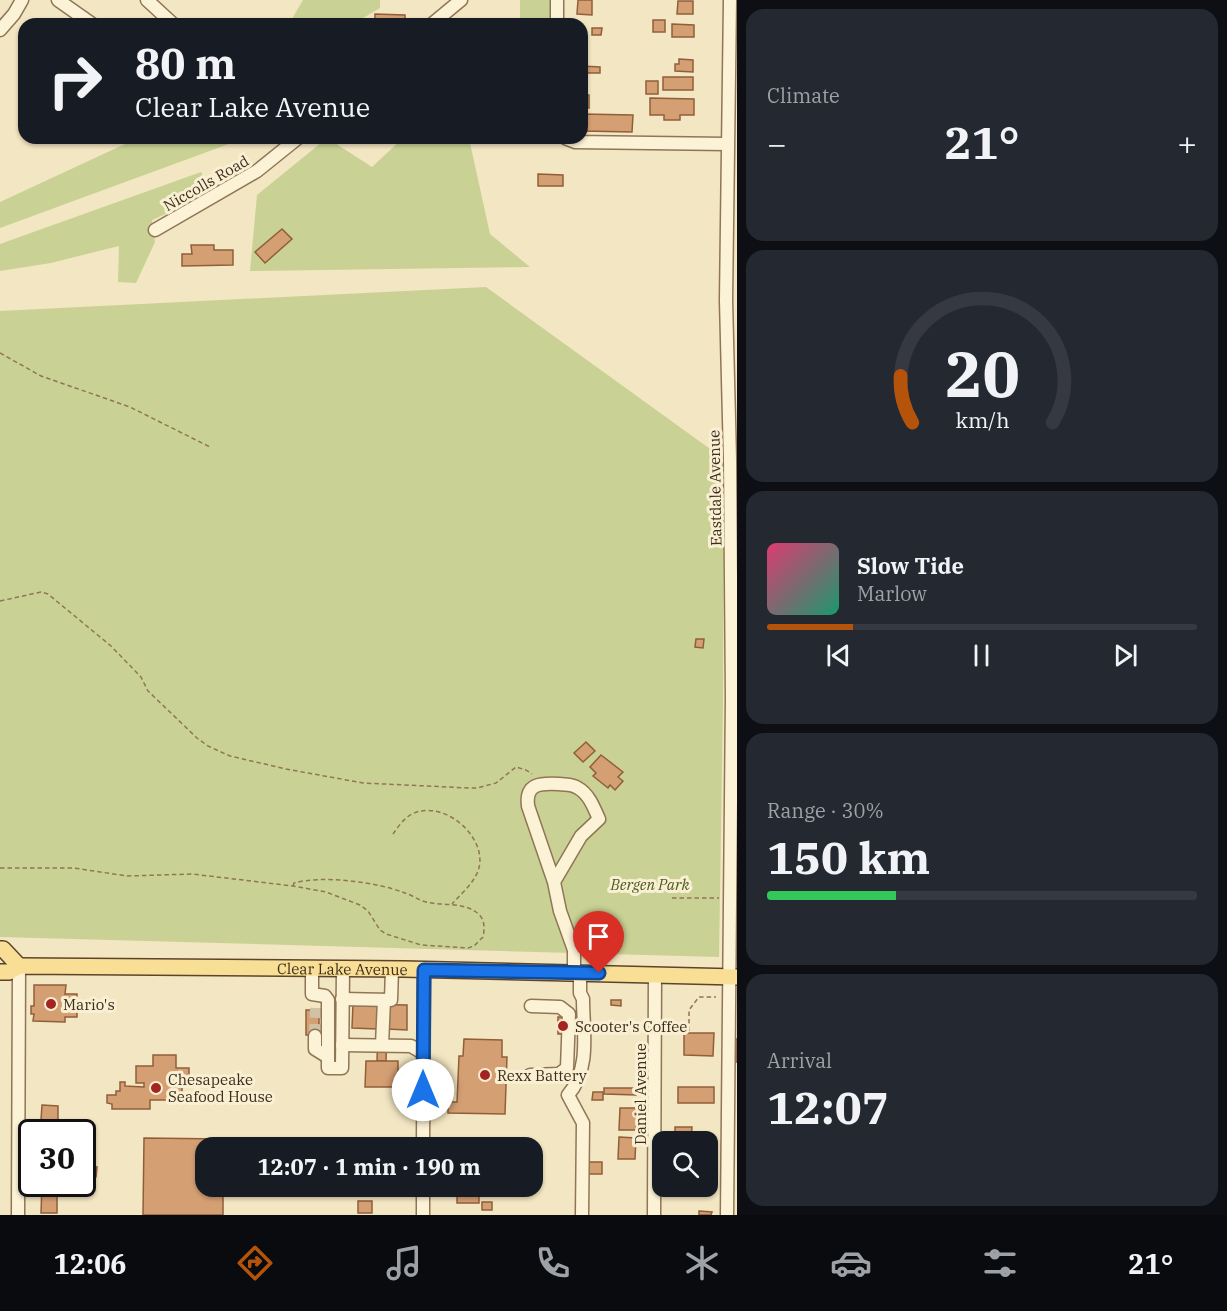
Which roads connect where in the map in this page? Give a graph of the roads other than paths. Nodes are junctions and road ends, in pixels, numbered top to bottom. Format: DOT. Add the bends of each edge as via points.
graph roads {
  1 [pos="22,0"];
  2 [pos="58,0"];
  3 [pos="147,0"];
  4 [pos="461,0"];
  5 [pos="557,0"];
  6 [pos="730,0"];
  7 [pos="84,18"];
  8 [pos="166,18"];
  9 [pos="439,18"];
  10 [pos="557,18"];
  11 [pos="0,30"];
  12 [pos="732,115"];
  13 [pos="588,142"];
  14 [pos="291,144"];
  15 [pos="727,144"];
  16 [pos="155,230"];
  17 [pos="554,882"];
  18 [pos="733,911"];
  19 [pos="0,949"];
  20 [pos="19,966"];
  21 [pos="312,968"];
  22 [pos="343,969"];
  23 [pos="392,969"];
  24 [pos="424,970"];
  25 [pos="0,972"];
  26 [pos="577,972"];
  27 [pos="655,974"];
  28 [pos="732,976"];
  29 [pos="316,994"];
  30 [pos="342,999"];
  31 [pos="384,1000"];
  32 [pos="531,1006"];
  33 [pos="316,1008"];
  34 [pos="315,1036"];
  35 [pos="342,1045"];
  36 [pos="382,1045"];
  37 [pos="423,1053"];
  38 [pos="328,1057"];
  39 [pos="530,1075"];
  40 [pos="423,1137"];
  41 [pos="423,1197"];
  42 [pos="18,1215"];
  43 [pos="423,1215"];
  44 [pos="582,1215"];
  45 [pos="654,1215"];
  46 [pos="727,1215"];
  1 -- 11 [label="street"];
  2 -- 7 [label="street"];
  3 -- 8 [label="street"];
  4 -- 9 [label="street"];
  5 -- 10 [label="street"];
  6 -- 12 [label="street, Eastdale Avenue"];
  12 -- 15 [label="street, Eastdale Avenue"];
  13 -- 15 [label="street"];
  14 -- 16 [label="street, Niccolls Road" via="257,171"];
  15 -- 18 [label="street, Eastdale Avenue" via="732,597 729,898"];
  17 -- 17 [label="street" via="527,798 529,792 544,783 580,788 599,819 581,836"];
  17 -- 26 [label="street"];
  18 -- 28 [label="street, Eastdale Avenue"];
  19 -- 20 [label="main road"];
  20 -- 21 [label="main road, Clear Lake Avenue"];
  20 -- 25 [label="main road, Clear Lake Avenue"];
  20 -- 42 [label="street"];
  21 -- 22 [label="main road, Clear Lake Avenue"];
  21 -- 29 [label="street" via="312,994"];
  22 -- 23 [label="main road, Clear Lake Avenue"];
  22 -- 30 [label="street"];
  23 -- 24 [label="main road, Clear Lake Avenue"];
  23 -- 31 [label="street" via="391,1000"];
  24 -- 26 [label="main road, Clear Lake Avenue"];
  24 -- 37 [label="street"];
  26 -- 27 [label="main road, Clear Lake Avenue"];
  26 -- 44 [label="street" via="583,999 584,1066 577,1085 568,1095 583,1122"];
  27 -- 28 [label="main road, Clear Lake Avenue"];
  27 -- 45 [label="street, Daniel Avenue"];
  28 -- 46 [label="street, Eastdale Avenue"];
  29 -- 33 [label="street"];
  29 -- 38 [label="street" via="328,1000"];
  30 -- 31 [label="street"];
  30 -- 35 [label="street"];
  31 -- 36 [label="street"];
  32 -- 39 [label="street" via="560,1007 569,1014 567,1068 560,1074"];
  34 -- 38 [label="street" via="315,1049"];
  35 -- 36 [label="street"];
  35 -- 38 [label="street" via="342,1068 328,1068"];
  36 -- 37 [label="street" via="411,1046"];
  37 -- 40 [label="street"];
  41 -- 43 [label="street"];
}
